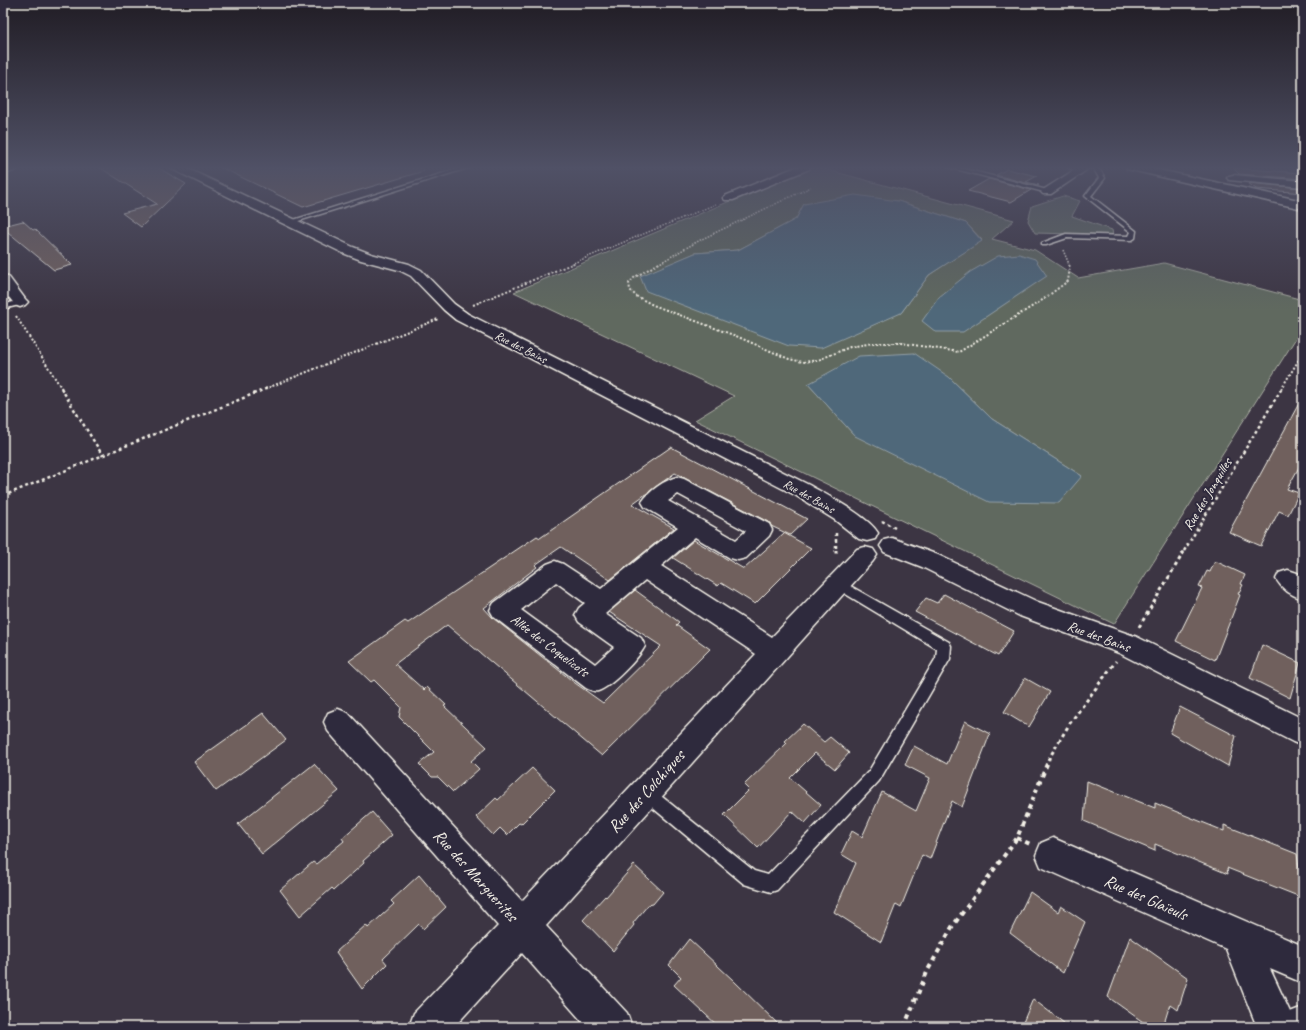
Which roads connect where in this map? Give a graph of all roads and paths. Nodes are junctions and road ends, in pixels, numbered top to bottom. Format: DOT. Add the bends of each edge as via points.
graph roads {
  1 [pos="276,215"];
  2 [pos="312,215"];
  3 [pos="688,215"];
  4 [pos="752,215"];
  5 [pos="1112,215"];
  6 [pos="290,222"];
  7 [pos="1058,239"];
  8 [pos="1044,244"];
  9 [pos="3,278"];
  10 [pos="9,301"];
  11 [pos="455,312"];
  12 [pos="1303,353"];
  13 [pos="102,456"];
  14 [pos="3,496"];
  15 [pos="843,515"];
  16 [pos="694,526"];
  17 [pos="861,559"];
  18 [pos="644,568"];
  19 [pos="602,602"];
  20 [pos="1128,646"];
  21 [pos="774,652"];
  22 [pos="338,722"];
  23 [pos="1303,733"];
  24 [pos="644,792"];
  25 [pos="1053,855"];
  26 [pos="522,927"];
  27 [pos="1240,939"];
  28 [pos="1303,965"];
  29 [pos="428,1027"];
  30 [pos="613,1027"];
  31 [pos="904,1027"];
  32 [pos="1277,1027"];
  1 -- 6 [label="street, Rue des Bains"];
  2 -- 6 [label="lane"];
  3 -- 11 [label="path"];
  4 -- 7 [label="path" via="678,252 636,277 629,283 630,290 654,305 789,359 803,362 818,360 850,347 873,343 901,343 959,352 1041,301 1068,281 1070,267"];
  5 -- 7 [label="lane" via="1134,232 1132,238 1066,236"];
  6 -- 11 [label="street, Rue des Bains" via="348,250 404,267 416,274"];
  7 -- 8 [label="lane"];
  9 -- 10 [label="street"];
  10 -- 13 [label="path"];
  11 -- 13 [label="path"];
  11 -- 15 [label="street, Rue des Bains" via="802,490"];
  12 -- 20 [label="path, Rue des Jonquilles"];
  13 -- 14 [label="path"];
  15 -- 17 [label="street, Rue des Bains"];
  15 -- 17 [label="path" via="835,518 836,568"];
  16 -- 18 [label="street, Allée des Coquelicots"];
  17 -- 20 [label="street, Rue des Bains" via="930,561 1029,609"];
  17 -- 21 [label="street, Rue des Colchiques"];
  17 -- 24 [label="lane" via="944,646 943,659 874,776 864,788 771,884 750,878"];
  18 -- 19 [label="street, Allée des Coquelicots"];
  18 -- 21 [label="street"];
  19 -- 19 [label="street, Allée des Coquelicots" via="588,615 632,646 596,680 503,610 555,570"];
  20 -- 23 [label="street, Rue des Bains"];
  20 -- 31 [label="path, Rue des Jonquilles" via="1067,729 1045,766 1017,838 952,927 928,970"];
  21 -- 24 [label="street, Rue des Colchiques"];
  22 -- 26 [label="street, Rue des Marguerites"];
  24 -- 26 [label="street, Rue des Colchiques"];
  25 -- 27 [label="street, Rue des Glaïeuls"];
  26 -- 29 [label="street, Rue des Colchiques"];
  26 -- 30 [label="street, Rue des Marguerites"];
  27 -- 28 [label="street, Rue des Glaïeuls"];
  27 -- 32 [label="street"];
}
